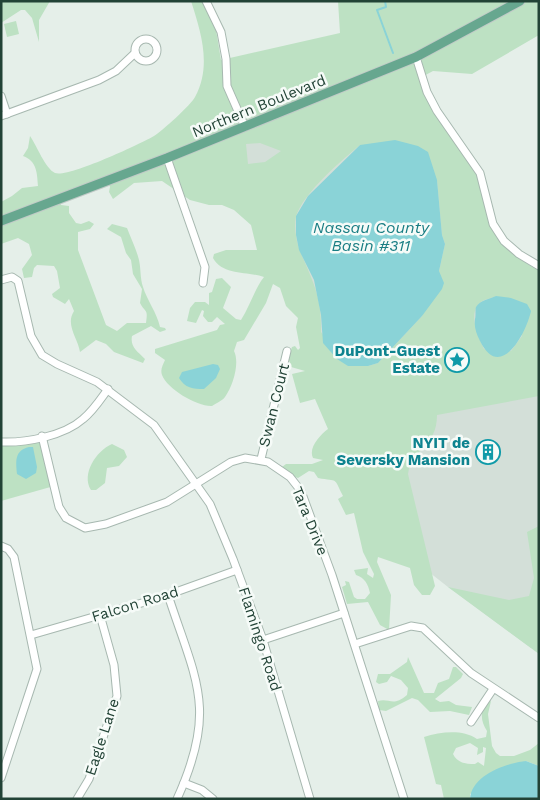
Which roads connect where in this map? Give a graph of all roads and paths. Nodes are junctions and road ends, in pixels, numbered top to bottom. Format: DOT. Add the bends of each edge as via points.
graph roads {
  1 [pos="206,1"];
  2 [pos="520,1"];
  3 [pos="135,53"];
  4 [pos="416,57"];
  5 [pos="1,96"];
  6 [pos="4,115"];
  7 [pos="245,127"];
  8 [pos="167,158"];
  9 [pos="1,221"];
  10 [pos="539,266"];
  11 [pos="1,280"];
  12 [pos="204,284"];
  13 [pos="288,351"];
  14 [pos="108,389"];
  15 [pos="42,436"];
  16 [pos="1,442"];
  17 [pos="261,459"];
  18 [pos="198,485"];
  19 [pos="1,546"];
  20 [pos="237,570"];
  21 [pos="168,595"];
  22 [pos="344,613"];
  23 [pos="100,615"];
  24 [pos="31,635"];
  25 [pos="263,640"];
  26 [pos="355,644"];
  27 [pos="493,689"];
  28 [pos="539,718"];
  29 [pos="471,722"];
  30 [pos="1,778"];
  31 [pos="184,783"];
  32 [pos="77,799"];
  33 [pos="177,799"];
  34 [pos="213,799"];
  35 [pos="310,799"];
  36 [pos="404,799"];
  1 -- 7 [label="street" via="221,32 227,86"];
  2 -- 4 [label="main road, Northern Boulevard"];
  3 -- 6 [label="street" via="116,71 100,80"];
  4 -- 7 [label="main road, Northern Boulevard"];
  4 -- 10 [label="street" via="437,111 480,173 493,224 504,241"];
  5 -- 6 [label="street"];
  7 -- 8 [label="main road, Northern Boulevard"];
  8 -- 9 [label="main road, Northern Boulevard"];
  8 -- 12 [label="street" via="205,267"];
  11 -- 14 [label="street, Flamingo Road" via="12,277 18,281 31,336 42,354"];
  13 -- 17 [label="street, Swan Court"];
  14 -- 15 [label="street" via="78,423"];
  14 -- 18 [label="street, Flamingo Road" via="160,430"];
  15 -- 16 [label="street"];
  15 -- 18 [label="street" via="59,507 66,518 81,527 106,524 167,502"];
  17 -- 18 [label="street" via="245,458 231,462"];
  17 -- 22 [label="street, Tara Drive" via="286,473 300,492"];
  18 -- 20 [label="street, Flamingo Road" via="210,504"];
  19 -- 24 [label="street" via="14,557"];
  20 -- 21 [label="street, Falcon Road"];
  20 -- 25 [label="street, Flamingo Road"];
  21 -- 23 [label="street, Falcon Road"];
  21 -- 31 [label="street" via="200,691 199,732"];
  22 -- 25 [label="street"];
  22 -- 26 [label="street, Tara Drive"];
  23 -- 24 [label="street, Falcon Road"];
  23 -- 32 [label="street, Eagle Lane" via="114,665 117,696 89,778"];
  24 -- 30 [label="street" via="37,661 36,677"];
  25 -- 35 [label="street, Flamingo Road"];
  26 -- 27 [label="street" via="417,626 430,633 458,662"];
  26 -- 36 [label="street, Tara Drive"];
  27 -- 28 [label="street"];
  27 -- 29 [label="street"];
  31 -- 33 [label="street"];
  31 -- 34 [label="street" via="202,790"];
}
